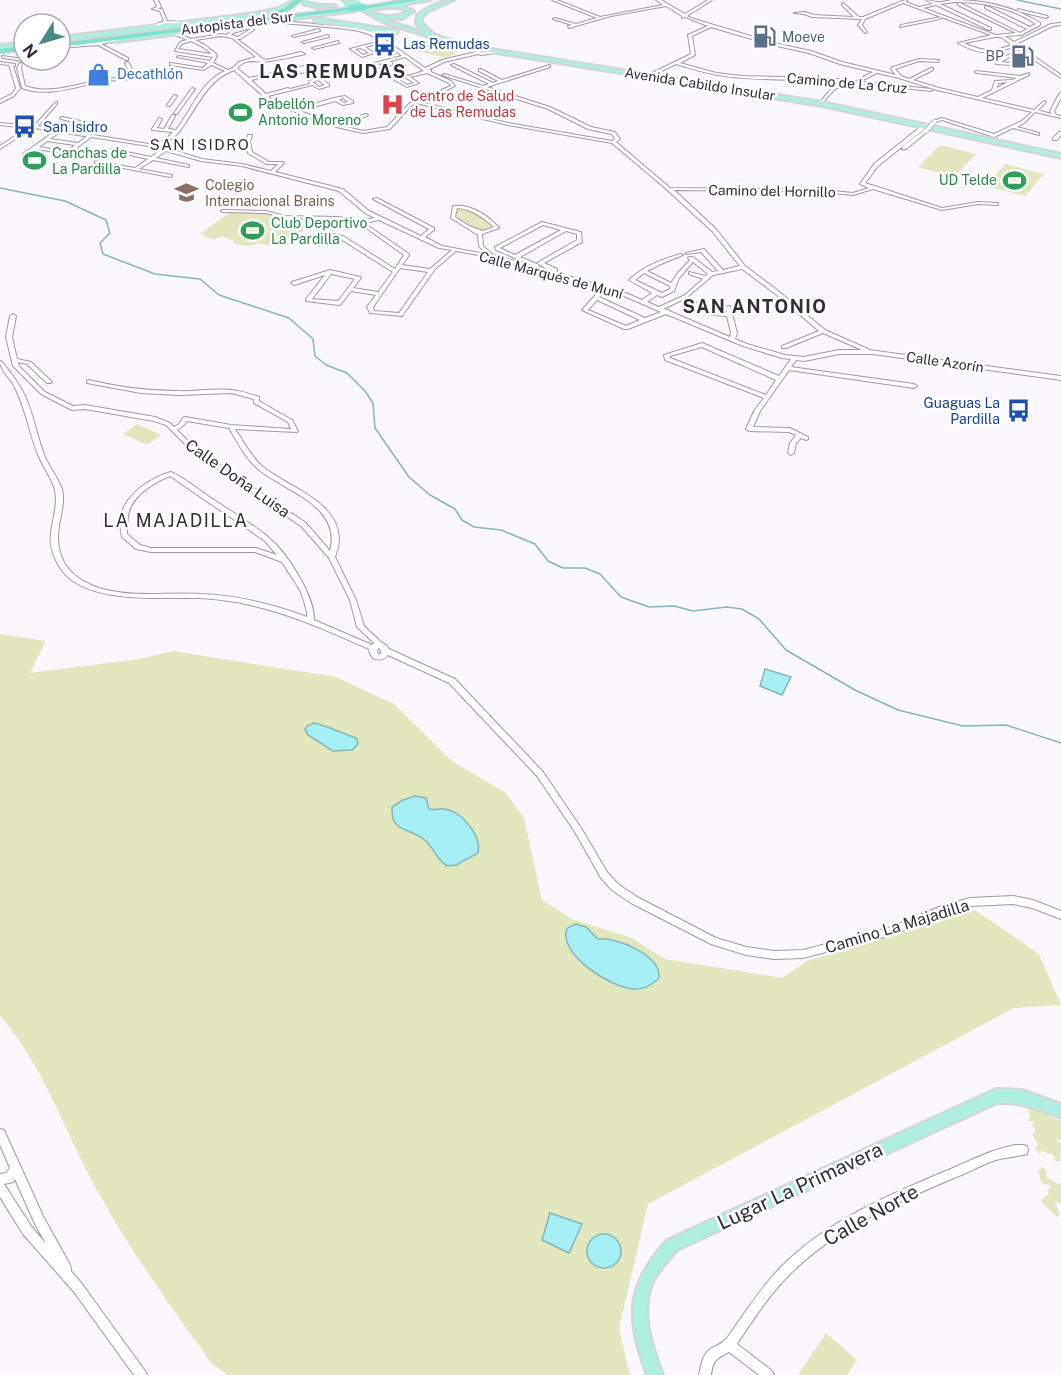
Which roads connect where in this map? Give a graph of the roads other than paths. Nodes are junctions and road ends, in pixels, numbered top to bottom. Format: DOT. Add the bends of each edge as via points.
graph roads {
  1 [pos="156,0"];
  2 [pos="298,0"];
  3 [pos="305,0"];
  4 [pos="372,0"];
  5 [pos="398,0"];
  6 [pos="415,0"];
  7 [pos="429,0"];
  8 [pos="452,0"];
  9 [pos="554,0"];
  10 [pos="710,0"];
  11 [pos="908,0"];
  12 [pos="928,0"];
  13 [pos="970,0"];
  14 [pos="954,1"];
  15 [pos="663,2"];
  16 [pos="383,3"];
  17 [pos="903,3"];
  18 [pos="843,4"];
  19 [pos="938,4"];
  20 [pos="982,4"];
  21 [pos="354,6"];
  22 [pos="328,7"];
  23 [pos="918,8"];
  24 [pos="339,12"];
  25 [pos="796,13"];
  26 [pos="378,16"];
  27 [pos="686,16"];
  28 [pos="943,17"];
  29 [pos="1025,17"];
  30 [pos="1046,17"];
  31 [pos="602,18"];
  32 [pos="679,18"];
  33 [pos="858,18"];
  34 [pos="864,18"];
  35 [pos="218,19"];
  36 [pos="237,19"];
  37 [pos="555,19"];
  38 [pos="1011,19"];
  39 [pos="278,21"];
  40 [pos="166,22"];
  41 [pos="996,22"];
  42 [pos="577,25"];
  43 [pos="981,25"];
  44 [pos="232,26"];
  45 [pos="712,26"];
  46 [pos="901,26"];
  47 [pos="1061,26"];
  48 [pos="222,27"];
  49 [pos="569,27"];
  50 [pos="1030,29"];
  51 [pos="164,30"];
  52 [pos="319,30"];
  53 [pos="114,32"];
  54 [pos="237,32"];
  55 [pos="865,32"];
  56 [pos="175,33"];
  57 [pos="1020,34"];
  58 [pos="228,35"];
  59 [pos="245,35"];
  60 [pos="294,36"];
  61 [pos="328,36"];
  62 [pos="999,36"];
  63 [pos="234,38"];
  64 [pos="443,39"];
  65 [pos="117,40"];
  66 [pos="191,40"];
  67 [pos="72,41"];
  68 [pos="384,41"];
  69 [pos="72,42"];
  70 [pos="72,42"];
  71 [pos="304,42"];
  72 [pos="338,42"];
  73 [pos="72,43"];
  74 [pos="1014,44"];
  75 [pos="73,46"];
  76 [pos="245,46"];
  77 [pos="466,46"];
  78 [pos="362,47"];
  79 [pos="314,48"];
  80 [pos="1,51"];
  81 [pos="477,52"];
  82 [pos="496,52"];
  83 [pos="1024,52"];
  84 [pos="293,54"];
  85 [pos="215,56"];
  86 [pos="405,56"];
  87 [pos="179,57"];
  88 [pos="257,59"];
  89 [pos="128,61"];
  90 [pos="387,61"];
  91 [pos="938,61"];
  92 [pos="0,63"];
  93 [pos="211,63"];
  94 [pos="676,63"];
  95 [pos="12,64"];
  96 [pos="171,64"];
  97 [pos="1010,64"];
  98 [pos="9,65"];
  99 [pos="453,65"];
  100 [pos="549,66"];
  101 [pos="299,67"];
  102 [pos="235,68"];
  103 [pos="272,69"];
  104 [pos="932,69"];
  105 [pos="226,70"];
  106 [pos="480,70"];
  107 [pos="430,71"];
  108 [pos="20,72"];
  109 [pos="876,72"];
  110 [pos="977,72"];
  111 [pos="278,73"];
  112 [pos="653,74"];
  113 [pos="1028,74"];
  114 [pos="407,77"];
  115 [pos="900,77"];
  116 [pos="1019,77"];
  117 [pos="1061,77"];
  118 [pos="864,78"];
  119 [pos="969,78"];
  120 [pos="247,80"];
  121 [pos="909,80"];
  122 [pos="501,81"];
  123 [pos="1010,81"];
  124 [pos="851,82"];
  125 [pos="313,84"];
  126 [pos="493,84"];
  127 [pos="483,87"];
  128 [pos="18,88"];
  129 [pos="287,88"];
  130 [pos="193,89"];
  131 [pos="982,89"];
  132 [pos="993,90"];
  133 [pos="947,91"];
  134 [pos="294,94"];
  135 [pos="1061,94"];
  136 [pos="264,96"];
  137 [pos="979,98"];
  138 [pos="335,99"];
  139 [pos="172,100"];
  140 [pos="183,101"];
  141 [pos="195,101"];
  142 [pos="0,102"];
  143 [pos="416,102"];
  144 [pos="822,102"];
  145 [pos="1044,102"];
  146 [pos="56,103"];
  147 [pos="298,110"];
  148 [pos="359,111"];
  149 [pos="1034,112"];
  150 [pos="1054,116"];
  151 [pos="336,117"];
  152 [pos="1061,117"];
  153 [pos="62,118"];
  154 [pos="160,119"];
  155 [pos="344,122"];
  156 [pos="0,124"];
  157 [pos="334,125"];
  158 [pos="33,127"];
  159 [pos="1013,127"];
  160 [pos="926,128"];
  161 [pos="165,130"];
  162 [pos="59,131"];
  163 [pos="178,131"];
  164 [pos="977,133"];
  165 [pos="1061,133"];
  166 [pos="1037,134"];
  167 [pos="87,135"];
  168 [pos="250,136"];
  169 [pos="999,137"];
  170 [pos="47,140"];
  171 [pos="1061,140"];
  172 [pos="614,142"];
  173 [pos="78,144"];
  174 [pos="2,145"];
  175 [pos="156,146"];
  176 [pos="36,148"];
  177 [pos="166,149"];
  178 [pos="113,150"];
  179 [pos="25,155"];
  180 [pos="1061,155"];
  181 [pos="152,158"];
  182 [pos="97,162"];
  183 [pos="187,166"];
  184 [pos="136,169"];
  185 [pos="271,173"];
  186 [pos="170,176"];
  187 [pos="872,188"];
  188 [pos="670,189"];
  189 [pos="375,199"];
  190 [pos="381,204"];
  191 [pos="996,204"];
  192 [pos="365,210"];
  193 [pos="223,211"];
  194 [pos="380,218"];
  195 [pos="360,222"];
  196 [pos="470,227"];
  197 [pos="566,229"];
  198 [pos="492,231"];
  199 [pos="335,235"];
  200 [pos="421,238"];
  201 [pos="481,242"];
  202 [pos="454,251"];
  203 [pos="685,254"];
  204 [pos="490,256"];
  205 [pos="515,256"];
  206 [pos="672,257"];
  207 [pos="693,260"];
  208 [pos="538,264"];
  209 [pos="743,267"];
  210 [pos="685,268"];
  211 [pos="397,269"];
  212 [pos="431,271"];
  213 [pos="643,271"];
  214 [pos="330,272"];
  215 [pos="544,272"];
  216 [pos="722,272"];
  217 [pos="691,273"];
  218 [pos="555,275"];
  219 [pos="708,276"];
  220 [pos="294,282"];
  221 [pos="672,285"];
  222 [pos="597,286"];
  223 [pos="350,289"];
  224 [pos="602,291"];
  225 [pos="619,292"];
  226 [pos="656,293"];
  227 [pos="379,294"];
  228 [pos="596,298"];
  229 [pos="681,298"];
  230 [pos="644,301"];
  231 [pos="728,307"];
  232 [pos="660,308"];
  233 [pos="667,311"];
  234 [pos="730,314"];
  235 [pos="13,316"];
  236 [pos="644,320"];
  237 [pos="823,331"];
  238 [pos="732,339"];
  239 [pos="784,347"];
  240 [pos="873,352"];
  241 [pos="16,360"];
  242 [pos="0,363"];
  243 [pos="791,364"];
  244 [pos="1061,378"];
  245 [pos="780,379"];
  246 [pos="49,381"];
  247 [pos="89,382"];
  248 [pos="914,386"];
  249 [pos="767,397"];
  250 [pos="231,427"];
  251 [pos="175,429"];
  252 [pos="790,453"];
  253 [pos="267,539"];
  254 [pos="256,550"];
  255 [pos="332,557"];
  256 [pos="286,561"];
  257 [pos="310,621"];
  258 [pos="380,648"];
  259 [pos="1061,915"];
  260 [pos="1061,1111"];
  261 [pos="0,1134"];
  262 [pos="1023,1150"];
  263 [pos="16,1169"];
  264 [pos="0,1179"];
  265 [pos="0,1187"];
  266 [pos="78,1288"];
  267 [pos="729,1345"];
  268 [pos="762,1373"];
  269 [pos="141,1375"];
  270 [pos="655,1375"];
  271 [pos="705,1375"];
  1 -- 40 [label="street"];
  2 -- 35 [label="main road" via="274,11"];
  2 -- 36 [label="highway" via="279,12"];
  3 -- 22 [label="main road" via="307,4"];
  4 -- 21 [label="main road"];
  5 -- 21 [label="highway, Autopista del Sur"];
  6 -- 21 [label="highway, Autopista del Sur"];
  7 -- 16 [label="main road"];
  8 -- 64 [label="main road" via="427,9 418,20 423,29"];
  9 -- 31 [label="street"];
  10 -- 27 [label="street"];
  11 -- 17 [label="street"];
  12 -- 19 [label="street"];
  13 -- 30 [label="street"];
  14 -- 19 [label="street"];
  14 -- 20 [label="street"];
  14 -- 41 [label="street"];
  15 -- 27 [label="street"];
  15 -- 31 [label="street"];
  16 -- 21 [label="main road"];
  16 -- 26 [label="main road" via="411,11 406,16"];
  17 -- 23 [label="street"];
  17 -- 34 [label="street"];
  18 -- 33 [label="street"];
  19 -- 23 [label="street"];
  19 -- 43 [label="street"];
  20 -- 29 [label="street"];
  20 -- 38 [label="street"];
  21 -- 22 [label="main road"];
  21 -- 24 [label="main road"];
  21 -- 24 [label="main road" via="338,19 335,16"];
  21 -- 26 [label="main road, Avenida Cabildo Insular"];
  21 -- 51 [label="highway, Autopista del Sur"];
  21 -- 64 [label="main road, Avenida Cabildo Insular" via="397,27"];
  21 -- 69 [label="highway, Autopista del Sur"];
  22 -- 36 [label="highway"];
  23 -- 28 [label="street"];
  24 -- 39 [label="main road"];
  25 -- 33 [label="street"];
  26 -- 64 [label="main road, Avenida Cabildo Insular"];
  27 -- 32 [label="street"];
  27 -- 45 [label="street"];
  28 -- 46 [label="street"];
  28 -- 62 [label="street"];
  29 -- 38 [label="street"];
  29 -- 50 [label="street" via="1039,23"];
  31 -- 42 [label="street"];
  33 -- 34 [label="street"];
  34 -- 55 [label="street" via="860,25"];
  35 -- 40 [label="street"];
  35 -- 53 [label="main road"];
  36 -- 51 [label="highway"];
  37 -- 42 [label="street"];
  38 -- 41 [label="street"];
  38 -- 50 [label="street"];
  39 -- 44 [label="main road"];
  39 -- 54 [label="street"];
  39 -- 59 [label="street" via="255,27"];
  39 -- 64 [label="main road" via="336,21"];
  39 -- 68 [label="street" via="360,30"];
  40 -- 53 [label="street"];
  41 -- 43 [label="street"];
  41 -- 57 [label="street"];
  42 -- 49 [label="street"];
  43 -- 62 [label="street"];
  44 -- 48 [label="main road"];
  44 -- 54 [label="street"];
  45 -- 94 [label="street" via="690,35 695,53"];
  45 -- 109 [label="street"];
  47 -- 74 [label="street" via="1055,24"];
  48 -- 56 [label="main road"];
  48 -- 58 [label="street" via="227,28"];
  50 -- 57 [label="street"];
  51 -- 70 [label="highway, Autopista del Sur"];
  52 -- 60 [label="street"];
  53 -- 67 [label="main road"];
  54 -- 58 [label="street"];
  54 -- 59 [label="street"];
  56 -- 65 [label="main road"];
  56 -- 66 [label="street"];
  57 -- 62 [label="street"];
  58 -- 63 [label="street"];
  58 -- 66 [label="street"];
  59 -- 63 [label="street"];
  59 -- 76 [label="street"];
  61 -- 71 [label="street"];
  62 -- 74 [label="street"];
  62 -- 74 [label="street" via="960,43 992,54"];
  63 -- 76 [label="street"];
  64 -- 77 [label="main road, Avenida Cabildo Insular"];
  64 -- 112 [label="main road, Avenida Cabildo Insular"];
  65 -- 73 [label="highway"];
  65 -- 75 [label="street"];
  66 -- 85 [label="street"];
  66 -- 85 [label="street" via="181,43 176,50"];
  68 -- 78 [label="street"];
  68 -- 86 [label="street"];
  72 -- 79 [label="street"];
  74 -- 83 [label="street"];
  75 -- 89 [label="street" via="99,44"];
  76 -- 88 [label="street"];
  77 -- 81 [label="street"];
  77 -- 82 [label="main road, Avenida Cabildo Insular"];
  80 -- 98 [label="street"];
  81 -- 82 [label="street"];
  81 -- 107 [label="street" via="443,61"];
  82 -- 160 [label="main road, Avenida Cabildo Insular" via="757,93"];
  83 -- 97 [label="street" via="997,63"];
  83 -- 117 [label="street"];
  84 -- 88 [label="street" via="267,61"];
  85 -- 93 [label="street"];
  86 -- 90 [label="street"];
  86 -- 107 [label="street"];
  87 -- 93 [label="street"];
  88 -- 102 [label="street"];
  89 -- 108 [label="street" via="134,76 131,78 39,91 23,87"];
  89 -- 128 [label="street" via="136,75 130,80 111,79 39,92"];
  91 -- 115 [label="street" via="919,60 894,68"];
  92 -- 98 [label="street"];
  93 -- 96 [label="street" via="204,69"];
  93 -- 105 [label="street"];
  94 -- 112 [label="street"];
  94 -- 124 [label="street, Camino de La Cruz" via="742,77"];
  95 -- 98 [label="street"];
  98 -- 128 [label="street"];
  99 -- 126 [label="street"];
  100 -- 122 [label="street"];
  101 -- 111 [label="street"];
  102 -- 105 [label="street"];
  102 -- 120 [label="street"];
  103 -- 111 [label="street"];
  104 -- 121 [label="street"];
  105 -- 141 [label="street"];
  106 -- 122 [label="street"];
  107 -- 114 [label="street"];
  107 -- 127 [label="street"];
  107 -- 143 [label="street" via="453,86"];
  109 -- 115 [label="street"];
  109 -- 118 [label="street"];
  110 -- 116 [label="street"];
  111 -- 120 [label="street"];
  112 -- 144 [label="main road, Avenida Cabildo Insular"];
  113 -- 116 [label="street"];
  114 -- 114 [label="street" via="400,73 390,75 407,86 417,83"];
  115 -- 121 [label="street"];
  116 -- 123 [label="street"];
  119 -- 123 [label="street" via="981,75"];
  120 -- 136 [label="street"];
  121 -- 133 [label="street"];
  122 -- 126 [label="street"];
  123 -- 132 [label="street"];
  124 -- 133 [label="street, Camino de La Cruz"];
  124 -- 144 [label="street" via="834,88"];
  125 -- 129 [label="street"];
  126 -- 127 [label="street"];
  127 -- 172 [label="street" via="613,133 618,139"];
  128 -- 142 [label="street" via="14,95"];
  129 -- 134 [label="street"];
  129 -- 136 [label="street"];
  130 -- 140 [label="street"];
  131 -- 132 [label="street"];
  132 -- 137 [label="street"];
  133 -- 137 [label="street"];
  135 -- 150 [label="street" via="1052,111"];
  136 -- 147 [label="street"];
  137 -- 149 [label="street"];
  138 -- 138 [label="street" via="343,104 352,102 341,96"];
  138 -- 147 [label="street"];
  139 -- 140 [label="street"];
  140 -- 141 [label="street"];
  140 -- 161 [label="street"];
  141 -- 163 [label="street"];
  143 -- 157 [label="street" via="381,130 363,132"];
  143 -- 172 [label="street" via="508,124"];
  144 -- 164 [label="main road, Avenida Cabildo Insular"];
  145 -- 149 [label="street"];
  146 -- 158 [label="street"];
  147 -- 157 [label="street"];
  148 -- 155 [label="street" via="368,117"];
  149 -- 150 [label="street"];
  149 -- 159 [label="street"];
  150 -- 152 [label="street"];
  151 -- 155 [label="street"];
  153 -- 167 [label="street" via="89,124"];
  154 -- 161 [label="street" via="154,129"];
  155 -- 157 [label="street"];
  156 -- 158 [label="street, Calle Marqués de Muní"];
  158 -- 162 [label="street, Calle Marqués de Muní"];
  158 -- 174 [label="street"];
  159 -- 166 [label="street"];
  159 -- 169 [label="street"];
  160 -- 164 [label="street, bridge" via="942,119"];
  160 -- 180 [label="main road, Avenida Cabildo Insular"];
  160 -- 187 [label="street" via="873,169 862,184"];
  161 -- 163 [label="street"];
  162 -- 167 [label="street, Calle Marqués de Muní"];
  162 -- 170 [label="street"];
  163 -- 175 [label="street"];
  164 -- 169 [label="main road, Avenida Cabildo Insular"];
  164 -- 169 [label="street"];
  165 -- 171 [label="street" via="1054,139"];
  167 -- 173 [label="street"];
  167 -- 175 [label="street, Calle Marqués de Muní"];
  168 -- 185 [label="street" via="250,153 268,163 282,163"];
  169 -- 180 [label="main road, Avenida Cabildo Insular"];
  170 -- 173 [label="street"];
  170 -- 176 [label="street"];
  172 -- 188 [label="street"];
  173 -- 176 [label="street" via="67,153"];
  175 -- 177 [label="street, Calle Marqués de Muní"];
  176 -- 179 [label="street"];
  177 -- 181 [label="street"];
  177 -- 185 [label="street, Calle Marqués de Muní"];
  178 -- 181 [label="street"];
  181 -- 183 [label="street"];
  181 -- 184 [label="street"];
  182 -- 184 [label="street"];
  184 -- 186 [label="street"];
  185 -- 192 [label="street, Calle Marqués de Muní" via="341,190"];
  187 -- 188 [label="street, Camino del Hornillo" via="853,194 819,190"];
  187 -- 191 [label="street, Camino del Hornillo" via="942,209"];
  188 -- 209 [label="street" via="719,236"];
  189 -- 190 [label="street"];
  190 -- 192 [label="street"];
  190 -- 200 [label="street" via="432,229"];
  192 -- 194 [label="street, Calle Marqués de Muní"];
  193 -- 195 [label="street"];
  194 -- 195 [label="street"];
  194 -- 200 [label="street, Calle Marqués de Muní"];
  195 -- 211 [label="street" via="407,255"];
  196 -- 198 [label="street" via="483,233"];
  196 -- 198 [label="street" via="453,218 454,207 462,206 490,220 497,227"];
  196 -- 201 [label="street" via="481,234"];
  197 -- 205 [label="street"];
  197 -- 205 [label="street" via="542,223 498,247"];
  197 -- 208 [label="street" via="579,233 580,241"];
  198 -- 201 [label="street"];
  199 -- 211 [label="street"];
  200 -- 202 [label="street, Calle Marqués de Muní"];
  201 -- 204 [label="street"];
  202 -- 204 [label="street, Calle Marqués de Muní"];
  202 -- 212 [label="street"];
  203 -- 206 [label="street"];
  203 -- 207 [label="street"];
  203 -- 216 [label="street" via="702,250"];
  204 -- 215 [label="street, Calle Marqués de Muní"];
  205 -- 208 [label="street"];
  206 -- 210 [label="street"];
  206 -- 213 [label="street"];
  207 -- 210 [label="street"];
  207 -- 219 [label="street"];
  208 -- 215 [label="street"];
  208 -- 218 [label="street" via="555,270"];
  209 -- 216 [label="street"];
  209 -- 237 [label="street"];
  210 -- 221 [label="street"];
  211 -- 212 [label="street"];
  211 -- 227 [label="street"];
  212 -- 227 [label="street" via="400,315 369,310"];
  213 -- 221 [label="street"];
  213 -- 226 [label="street" via="632,280"];
  214 -- 220 [label="street"];
  214 -- 223 [label="street" via="358,278"];
  214 -- 223 [label="street" via="308,300 339,303"];
  215 -- 218 [label="street, Calle Marqués de Muní"];
  216 -- 219 [label="street"];
  217 -- 219 [label="street"];
  218 -- 222 [label="street, Calle Marqués de Muní"];
  219 -- 229 [label="street"];
  221 -- 226 [label="street" via="669,292"];
  222 -- 224 [label="street"];
  222 -- 225 [label="street, Calle Marqués de Muní"];
  223 -- 227 [label="street"];
  224 -- 225 [label="street"];
  224 -- 228 [label="street"];
  225 -- 230 [label="street, Calle Marqués de Muní"];
  226 -- 230 [label="street"];
  228 -- 236 [label="street"];
  228 -- 236 [label="street" via="585,310 626,328"];
  229 -- 232 [label="street"];
  229 -- 234 [label="street" via="715,314"];
  230 -- 232 [label="street, Calle Marqués de Muní"];
  231 -- 234 [label="street"];
  232 -- 233 [label="street, Calle Marqués de Muní"];
  233 -- 236 [label="street"];
  233 -- 238 [label="street, Calle Marqués de Muní"];
  234 -- 238 [label="street"];
  235 -- 241 [label="street, Calle Doña Luisa" via="9,337"];
  237 -- 239 [label="street"];
  237 -- 240 [label="street"];
  238 -- 243 [label="street, Calle Marqués de Muní"];
  240 -- 243 [label="street" via="839,352"];
  240 -- 244 [label="street, Calle Azorín"];
  241 -- 246 [label="street" via="29,363"];
  241 -- 251 [label="street, Calle Doña Luisa" via="16,366 43,393 72,408 155,419"];
  242 -- 257 [label="street, Camino La Majadilla" via="21,392 43,459 58,488 55,542 57,554 71,574 109,593 224,598"];
  243 -- 245 [label="street"];
  243 -- 248 [label="street, Calle Marqués de Muní"];
  245 -- 249 [label="street"];
  245 -- 249 [label="street" via="702,345 667,355 667,359"];
  247 -- 250 [label="street" via="132,390 238,391 258,398 256,402 290,421 295,431"];
  249 -- 252 [label="street" via="749,429 790,430 803,436 793,443"];
  250 -- 251 [label="street" via="184,419"];
  250 -- 255 [label="street" via="262,469 327,514 338,536"];
  251 -- 255 [label="street, Calle Doña Luisa" via="193,448 304,525"];
  253 -- 254 [label="street"];
  253 -- 254 [label="street" via="171,474 132,496 126,504 124,535 138,547"];
  253 -- 256 [label="street"];
  254 -- 256 [label="street"];
  255 -- 258 [label="street, Calle Doña Luisa" via="361,627"];
  256 -- 257 [label="street" via="312,613"];
  257 -- 258 [label="street, Camino La Majadilla"];
  258 -- 259 [label="street, Camino La Majadilla" via="453,681 540,774 615,887 714,941 746,951 803,954 892,931 970,902 1013,900"];
  260 -- 270 [label="main road, Lugar La Primavera" via="1030,1098 996,1096 672,1245 645,1280 639,1308 644,1347"];
  261 -- 263 [label="street"];
  262 -- 267 [label="street, Calle Norte" via="1001,1152 933,1182 826,1237 775,1282"];
  263 -- 264 [label="street" via="9,1178"];
  263 -- 266 [label="street" via="39,1220"];
  265 -- 266 [label="street" via="27,1230"];
  266 -- 269 [label="street"];
  267 -- 268 [label="street"];
  267 -- 271 [label="street, Calle Norte" via="714,1352"];
}
